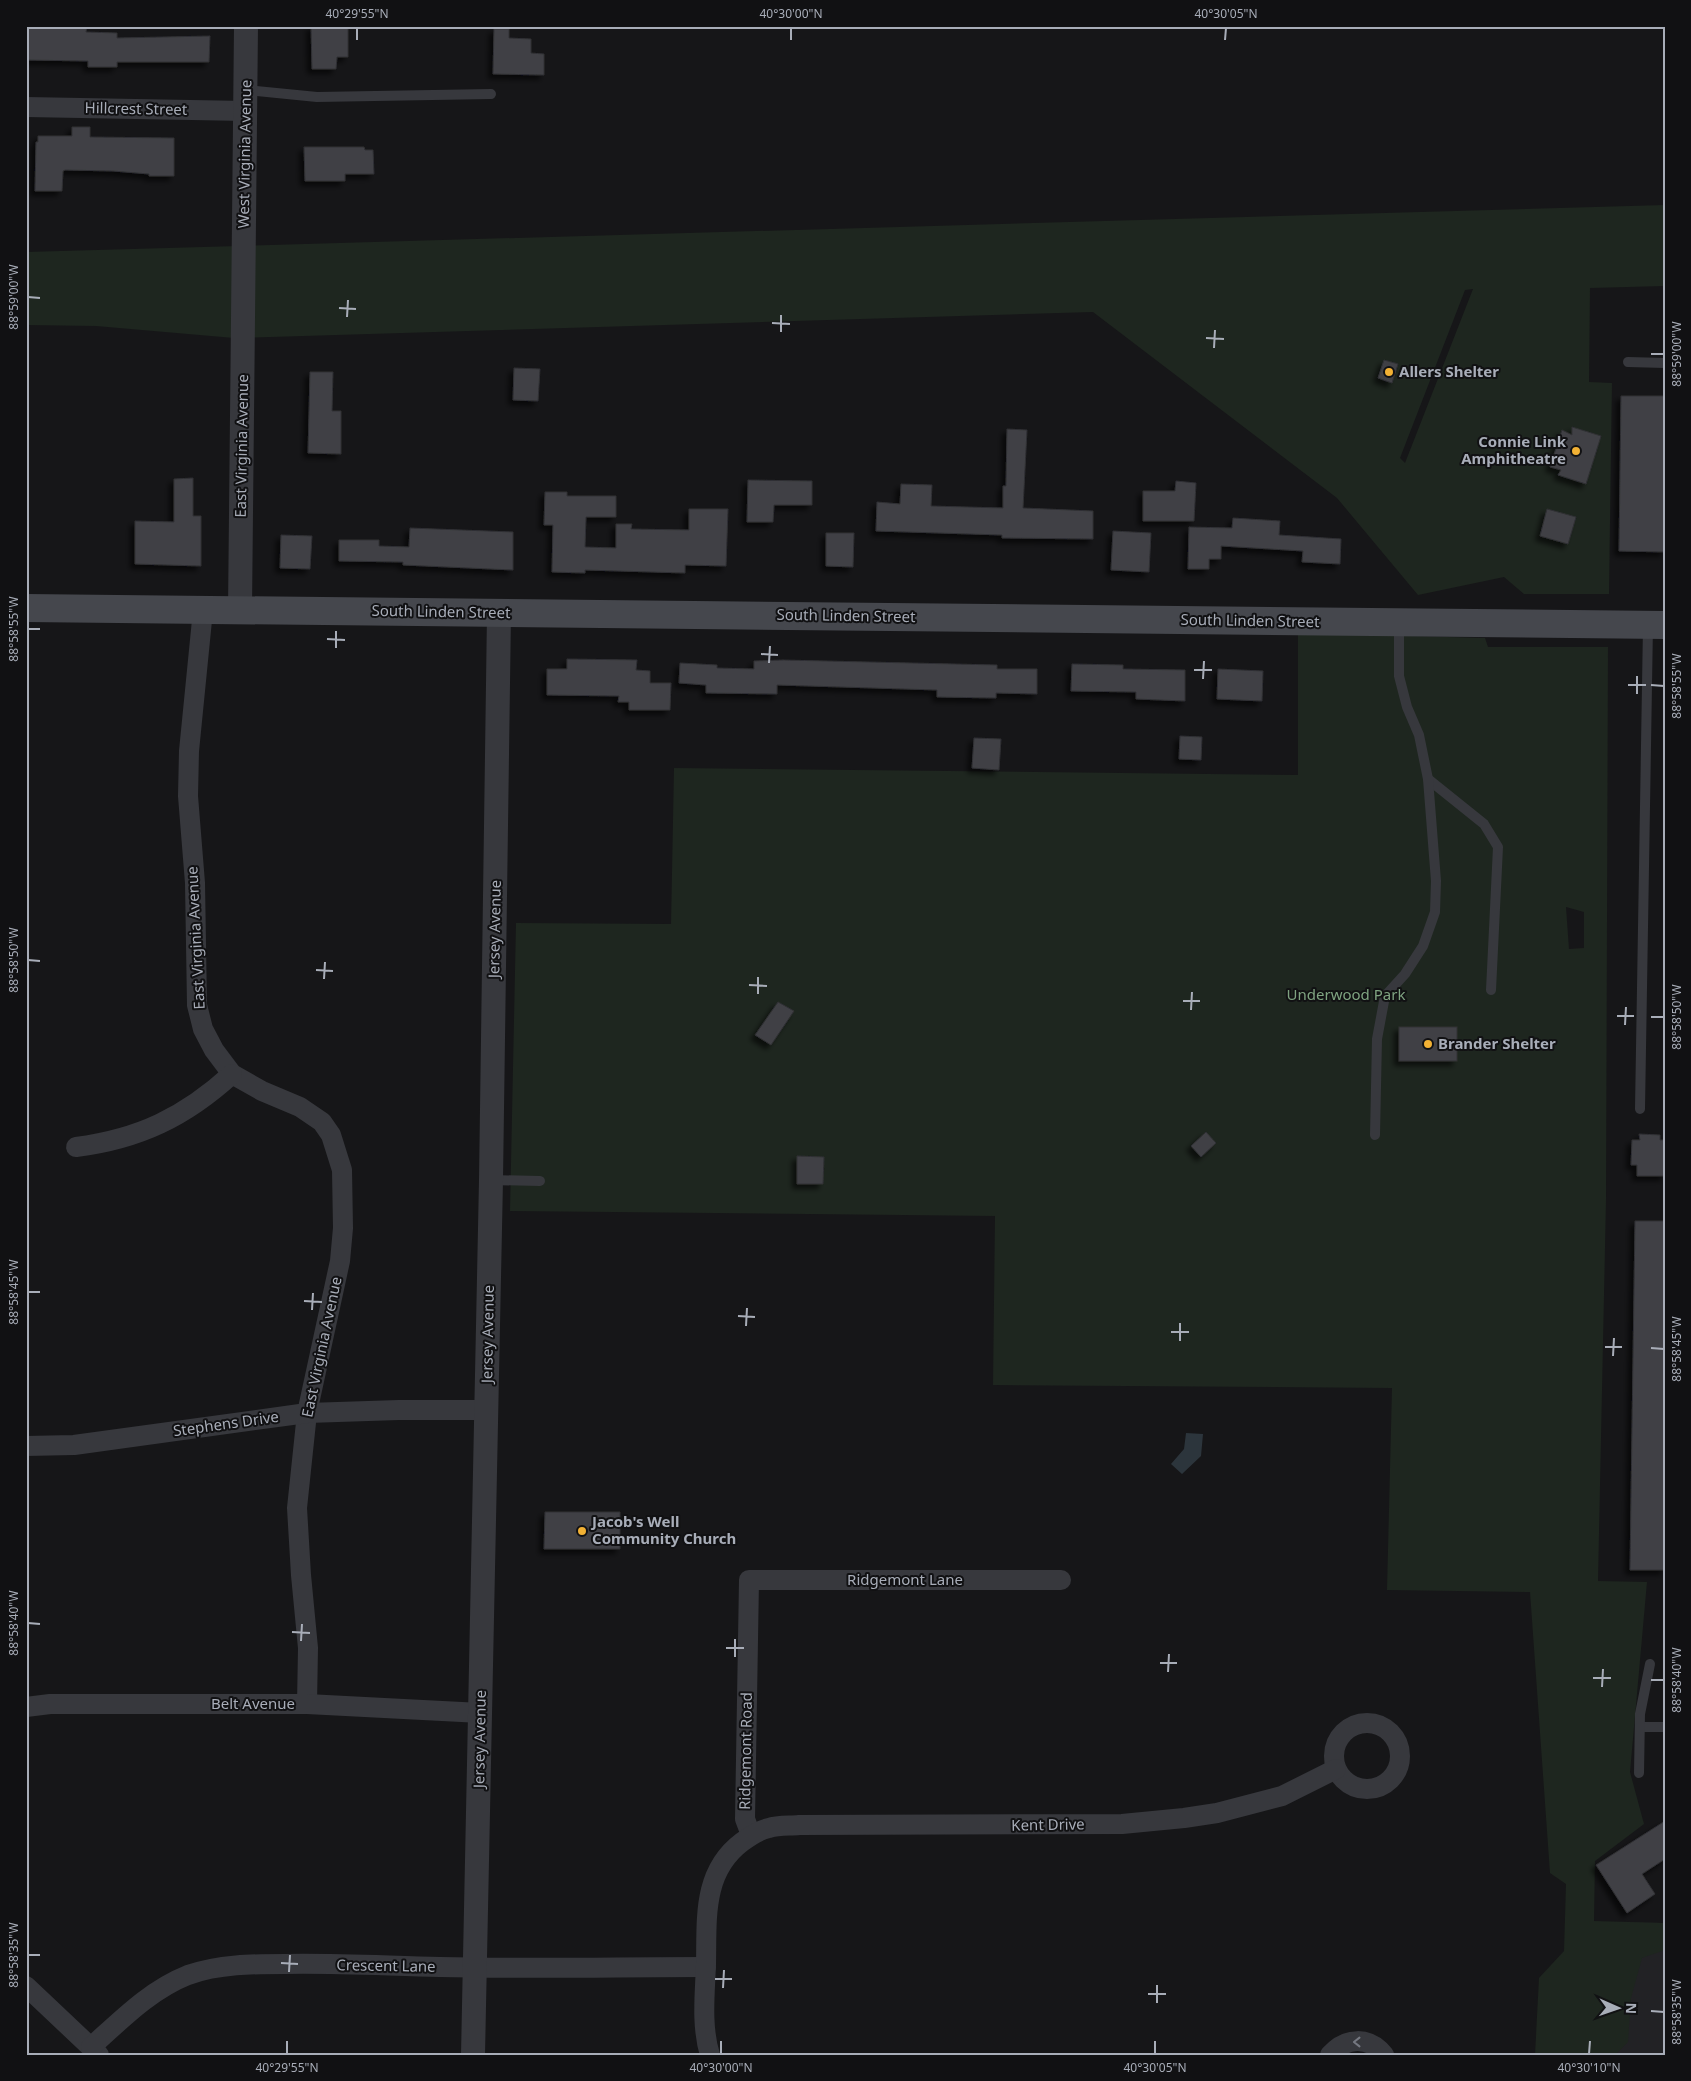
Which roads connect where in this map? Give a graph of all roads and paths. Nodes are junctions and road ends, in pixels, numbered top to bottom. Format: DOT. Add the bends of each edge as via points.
graph roads {
  1 [pos="246,26"];
  2 [pos="491,94"];
  3 [pos="246,100"];
  4 [pos="26,107"];
  5 [pos="244,281"];
  6 [pos="1628,362"];
  7 [pos="1665,363"];
  8 [pos="26,608"];
  9 [pos="203,610"];
  10 [pos="240,610"];
  11 [pos="499,613"];
  12 [pos="1399,622"];
  13 [pos="1657,624"];
  14 [pos="1428,779"];
  15 [pos="1491,990"];
  16 [pos="232,1074"];
  17 [pos="1640,1110"];
  18 [pos="1375,1135"];
  19 [pos="76,1146"];
  20 [pos="491,1180"];
  21 [pos="540,1181"];
  22 [pos="486,1410"];
  23 [pos="307,1413"];
  24 [pos="26,1446"];
  25 [pos="750,1580"];
  26 [pos="1061,1580"];
  27 [pos="1650,1664"];
  28 [pos="307,1704"];
  29 [pos="26,1707"];
  30 [pos="481,1713"];
  31 [pos="1640,1727"];
  32 [pos="1665,1727"];
  33 [pos="1336,1769"];
  34 [pos="1639,1773"];
  35 [pos="752,1835"];
  36 [pos="706,1967"];
  37 [pos="474,1968"];
  38 [pos="26,1986"];
  39 [pos="95,2051"];
  40 [pos="473,2055"];
  41 [pos="710,2055"];
  42 [pos="1330,2055"];
  43 [pos="1384,2055"];
  1 -- 3 [label="street, West Virginia Avenue"];
  2 -- 3 [label="lane"];
  3 -- 4 [label="street, Hillcrest Street"];
  3 -- 5 [label="street, West Virginia Avenue"];
  5 -- 10 [label="street, East Virginia Avenue"];
  6 -- 7 [label="lane"];
  8 -- 9 [label="main road, South Linden Street"];
  9 -- 10 [label="main road, South Linden Street"];
  9 -- 16 [label="street, East Virginia Avenue" via="189,751 188,796 195,883 195,982 203,1028"];
  10 -- 11 [label="main road, South Linden Street"];
  11 -- 12 [label="main road, South Linden Street"];
  11 -- 20 [label="street, Jersey Avenue"];
  12 -- 13 [label="main road, South Linden Street"];
  12 -- 14 [label="lane" via="1399,676 1407,707 1420,735"];
  13 -- 17 [label="lane"];
  14 -- 15 [label="lane" via="1484,824 1498,846"];
  14 -- 18 [label="lane" via="1435,858 1434,912 1423,946 1405,974 1385,996 1377,1039"];
  16 -- 19 [label="street" via="208,1096 151,1129 126,1138"];
  16 -- 23 [label="street, East Virginia Avenue" via="300,1107 322,1122 331,1135 342,1170 340,1261"];
  20 -- 21 [label="lane"];
  20 -- 22 [label="street, Jersey Avenue"];
  22 -- 23 [label="street, Stephens Drive"];
  22 -- 30 [label="street, Jersey Avenue"];
  23 -- 24 [label="street, Stephens Drive" via="92,1443"];
  23 -- 28 [label="street, East Virginia Avenue" via="297,1508 308,1648"];
  25 -- 26 [label="street, Ridgemont Lane"];
  25 -- 35 [label="street, Ridgemont Road" via="745,1819"];
  27 -- 31 [label="lane"];
  28 -- 29 [label="street, Belt Avenue" via="50,1704"];
  28 -- 30 [label="street, Belt Avenue"];
  30 -- 37 [label="street, Jersey Avenue"];
  31 -- 32 [label="lane"];
  31 -- 34 [label="lane"];
  33 -- 35 [label="street, Kent Drive" via="1282,1796 1184,1818 1122,1824 799,1825 769,1828"];
  35 -- 36 [label="street" via="733,1849 719,1866 711,1883"];
  36 -- 37 [label="street, Crescent Lane"];
  36 -- 41 [label="street" via="706,2029"];
  37 -- 39 [label="street, Crescent Lane" via="304,1964 216,1967 167,1985 138,2005"];
  37 -- 40 [label="street, Jersey Avenue"];
  38 -- 39 [label="street"];
  43 -- 42 [label="street, one-way" via="1369,2042 1358,2040 1337,2047"];
}
